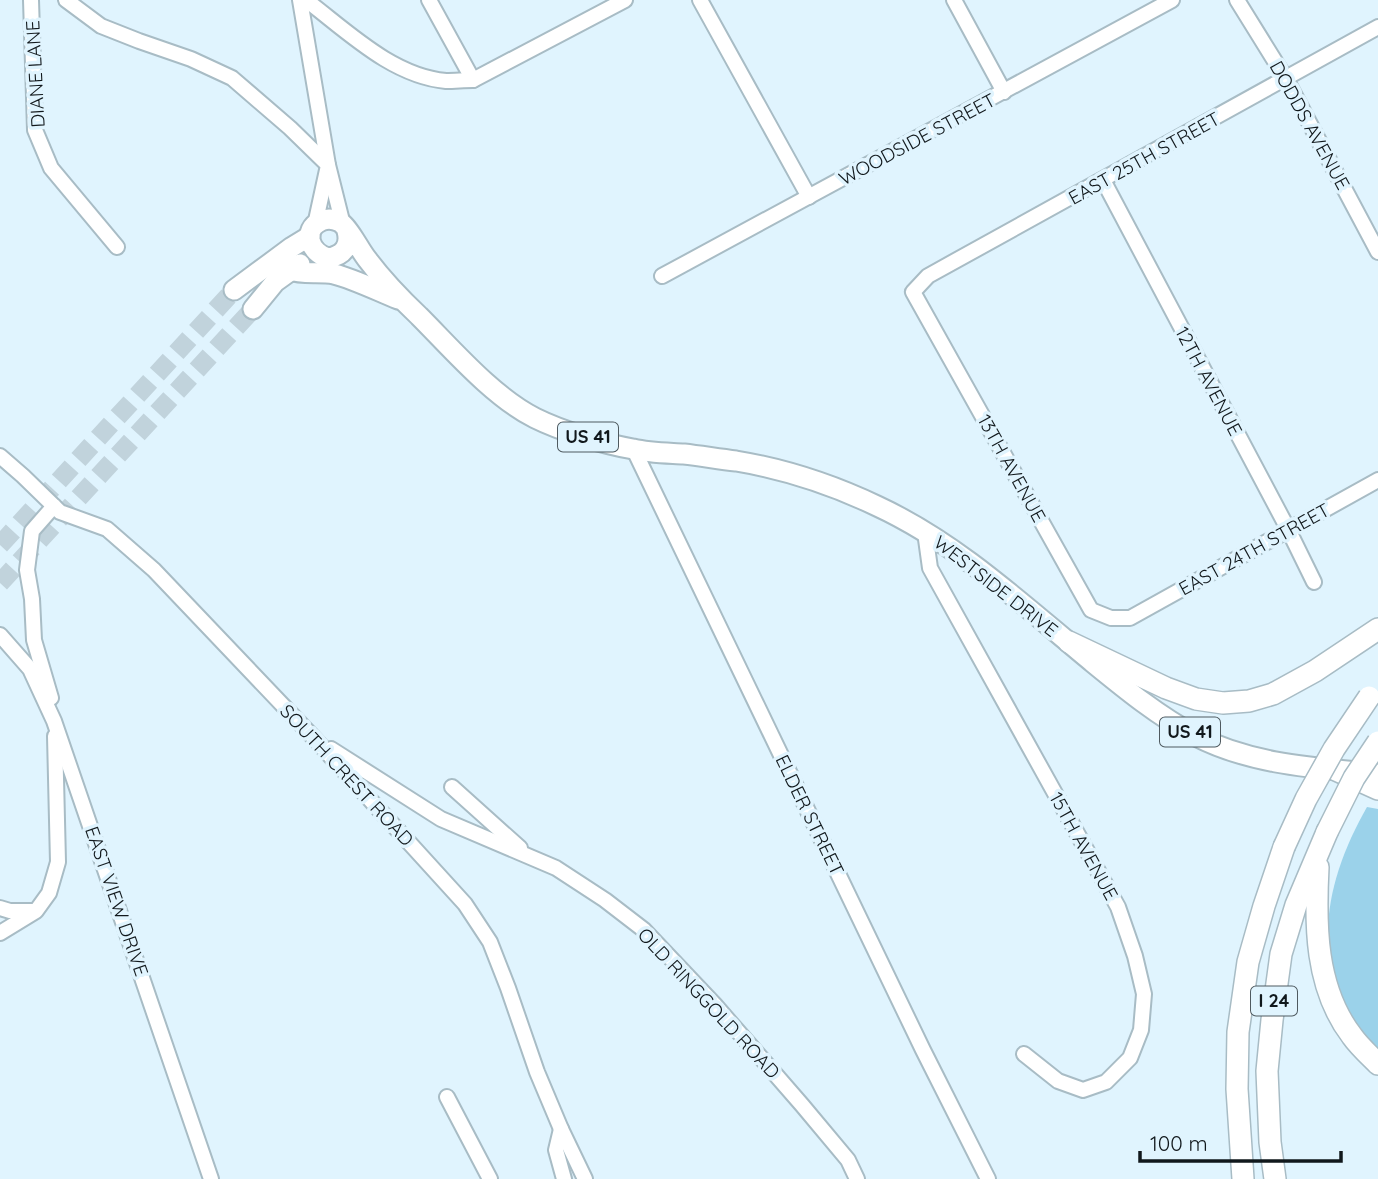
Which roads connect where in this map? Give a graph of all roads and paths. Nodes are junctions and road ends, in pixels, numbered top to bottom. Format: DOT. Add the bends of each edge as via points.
graph roads {
  1 [pos="32,0"];
  2 [pos="66,0"];
  3 [pos="300,0"];
  4 [pos="306,0"];
  5 [pos="429,0"];
  6 [pos="625,0"];
  7 [pos="700,0"];
  8 [pos="954,0"];
  9 [pos="1172,0"];
  10 [pos="1237,0"];
  11 [pos="1378,27"];
  12 [pos="1286,79"];
  13 [pos="473,80"];
  14 [pos="1004,92"];
  15 [pos="328,165"];
  16 [pos="1103,180"];
  17 [pos="809,197"];
  18 [pos="345,228"];
  19 [pos="312,231"];
  20 [pos="117,247"];
  21 [pos="1378,252"];
  22 [pos="328,257"];
  23 [pos="290,270"];
  24 [pos="662,276"];
  25 [pos="234,290"];
  26 [pos="913,292"];
  27 [pos="398,296"];
  28 [pos="253,309"];
  29 [pos="634,450"];
  30 [pos="0,457"];
  31 [pos="1378,480"];
  32 [pos="54,506"];
  33 [pos="1288,529"];
  34 [pos="925,532"];
  35 [pos="1314,582"];
  36 [pos="1130,618"];
  37 [pos="1378,629"];
  38 [pos="0,635"];
  39 [pos="1069,642"];
  40 [pos="1373,691"];
  41 [pos="54,721"];
  42 [pos="313,737"];
  43 [pos="1378,743"];
  44 [pos="1336,770"];
  45 [pos="1378,774"];
  46 [pos="452,787"];
  47 [pos="1378,789"];
  48 [pos="1323,841"];
  49 [pos="529,856"];
  50 [pos="0,908"];
  51 [pos="36,911"];
  52 [pos="0,933"];
  53 [pos="1024,1055"];
  54 [pos="1378,1064"];
  55 [pos="447,1097"];
  56 [pos="561,1129"];
  57 [pos="211,1179"];
  58 [pos="490,1179"];
  59 [pos="564,1179"];
  60 [pos="584,1179"];
  61 [pos="857,1179"];
  62 [pos="988,1179"];
  63 [pos="1242,1179"];
  64 [pos="1275,1179"];
  1 -- 20 [label="street, DIANE LANE" via="36,130 51,167"];
  2 -- 15 [label="street" via="101,26 232,78"];
  3 -- 15 [label="street"];
  4 -- 13 [label="street" via="386,61 417,74"];
  5 -- 13 [label="street"];
  6 -- 13 [label="street"];
  7 -- 17 [label="street"];
  8 -- 14 [label="street"];
  9 -- 14 [label="street, WOODSIDE STREET"];
  10 -- 12 [label="street, DODDS AVENUE"];
  11 -- 12 [label="street, EAST 25TH STREET"];
  12 -- 16 [label="street, EAST 25TH STREET"];
  12 -- 21 [label="street, DODDS AVENUE"];
  14 -- 17 [label="street, WOODSIDE STREET"];
  15 -- 18 [label="street"];
  15 -- 19 [label="street"];
  16 -- 26 [label="street, EAST 25TH STREET" via="928,276"];
  16 -- 33 [label="street, 12TH AVENUE"];
  17 -- 24 [label="street, WOODSIDE STREET"];
  18 -- 19 [label="main road" via="332,219 320,221"];
  18 -- 22 [label="main road" via="349,237 345,250"];
  18 -- 27 [label="main road, WESTSIDE DRIVE / US 41"];
  19 -- 22 [label="main road" via="312,248"];
  19 -- 25 [label="main road"];
  22 -- 23 [label="main road"];
  22 -- 27 [label="main road, WESTSIDE DRIVE / US 41"];
  23 -- 27 [label="main road" via="333,274"];
  23 -- 28 [label="main road"];
  26 -- 36 [label="street, 13TH AVENUE" via="1091,610 1111,618"];
  27 -- 29 [label="main road, WESTSIDE DRIVE / US 41" via="497,393 534,418"];
  29 -- 34 [label="main road, WESTSIDE DRIVE / US 41" via="774,469 858,497"];
  29 -- 62 [label="street, ELDER STREET"];
  30 -- 32 [label="street, SOUTH CREST ROAD"];
  31 -- 33 [label="street, EAST 24TH STREET"];
  32 -- 41 [label="street" via="32,531 27,570 34,640"];
  32 -- 42 [label="street, SOUTH CREST ROAD" via="107,528 154,570"];
  33 -- 35 [label="street, 12TH AVENUE"];
  33 -- 36 [label="street, EAST 24TH STREET"];
  34 -- 39 [label="main road, WESTSIDE DRIVE / US 41" via="964,557"];
  34 -- 53 [label="street, 15TH AVENUE" via="930,568 1118,907 1144,994 1141,1030 1130,1058 1106,1082 1083,1090 1058,1081"];
  37 -- 39 [label="highway" via="1273,694 1223,703 1166,688"];
  38 -- 41 [label="street, EAST VIEW DRIVE" via="30,669"];
  39 -- 44 [label="main road, WESTSIDE DRIVE / US 41" via="1122,687 1196,736 1270,762"];
  40 -- 63 [label="highway, I 24, bridge" via="1306,799 1284,847 1248,962 1238,1032"];
  41 -- 51 [label="street" via="58,862 49,893"];
  41 -- 57 [label="street, EAST VIEW DRIVE"];
  42 -- 49 [label="street, OLD RINGGOLD ROAD" via="441,819"];
  42 -- 56 [label="street, SOUTH CREST ROAD" via="472,913 490,942"];
  43 -- 48 [label="highway, I 24, bridge" via="1354,778"];
  44 -- 45 [label="main road, WESTSIDE DRIVE / US 41"];
  44 -- 47 [label="highway"];
  46 -- 49 [label="street"];
  48 -- 54 [label="highway" via="1316,898 1320,960 1334,1005 1352,1036"];
  48 -- 64 [label="highway, I 24" via="1296,905 1282,954 1272,1020 1267,1071"];
  49 -- 61 [label="street, OLD RINGGOLD ROAD" via="556,868 644,930 802,1104 848,1160"];
  50 -- 51 [label="street"];
  51 -- 52 [label="street"];
  55 -- 58 [label="street"];
  56 -- 59 [label="street" via="556,1150"];
  56 -- 60 [label="street, SOUTH CREST ROAD"];
}
